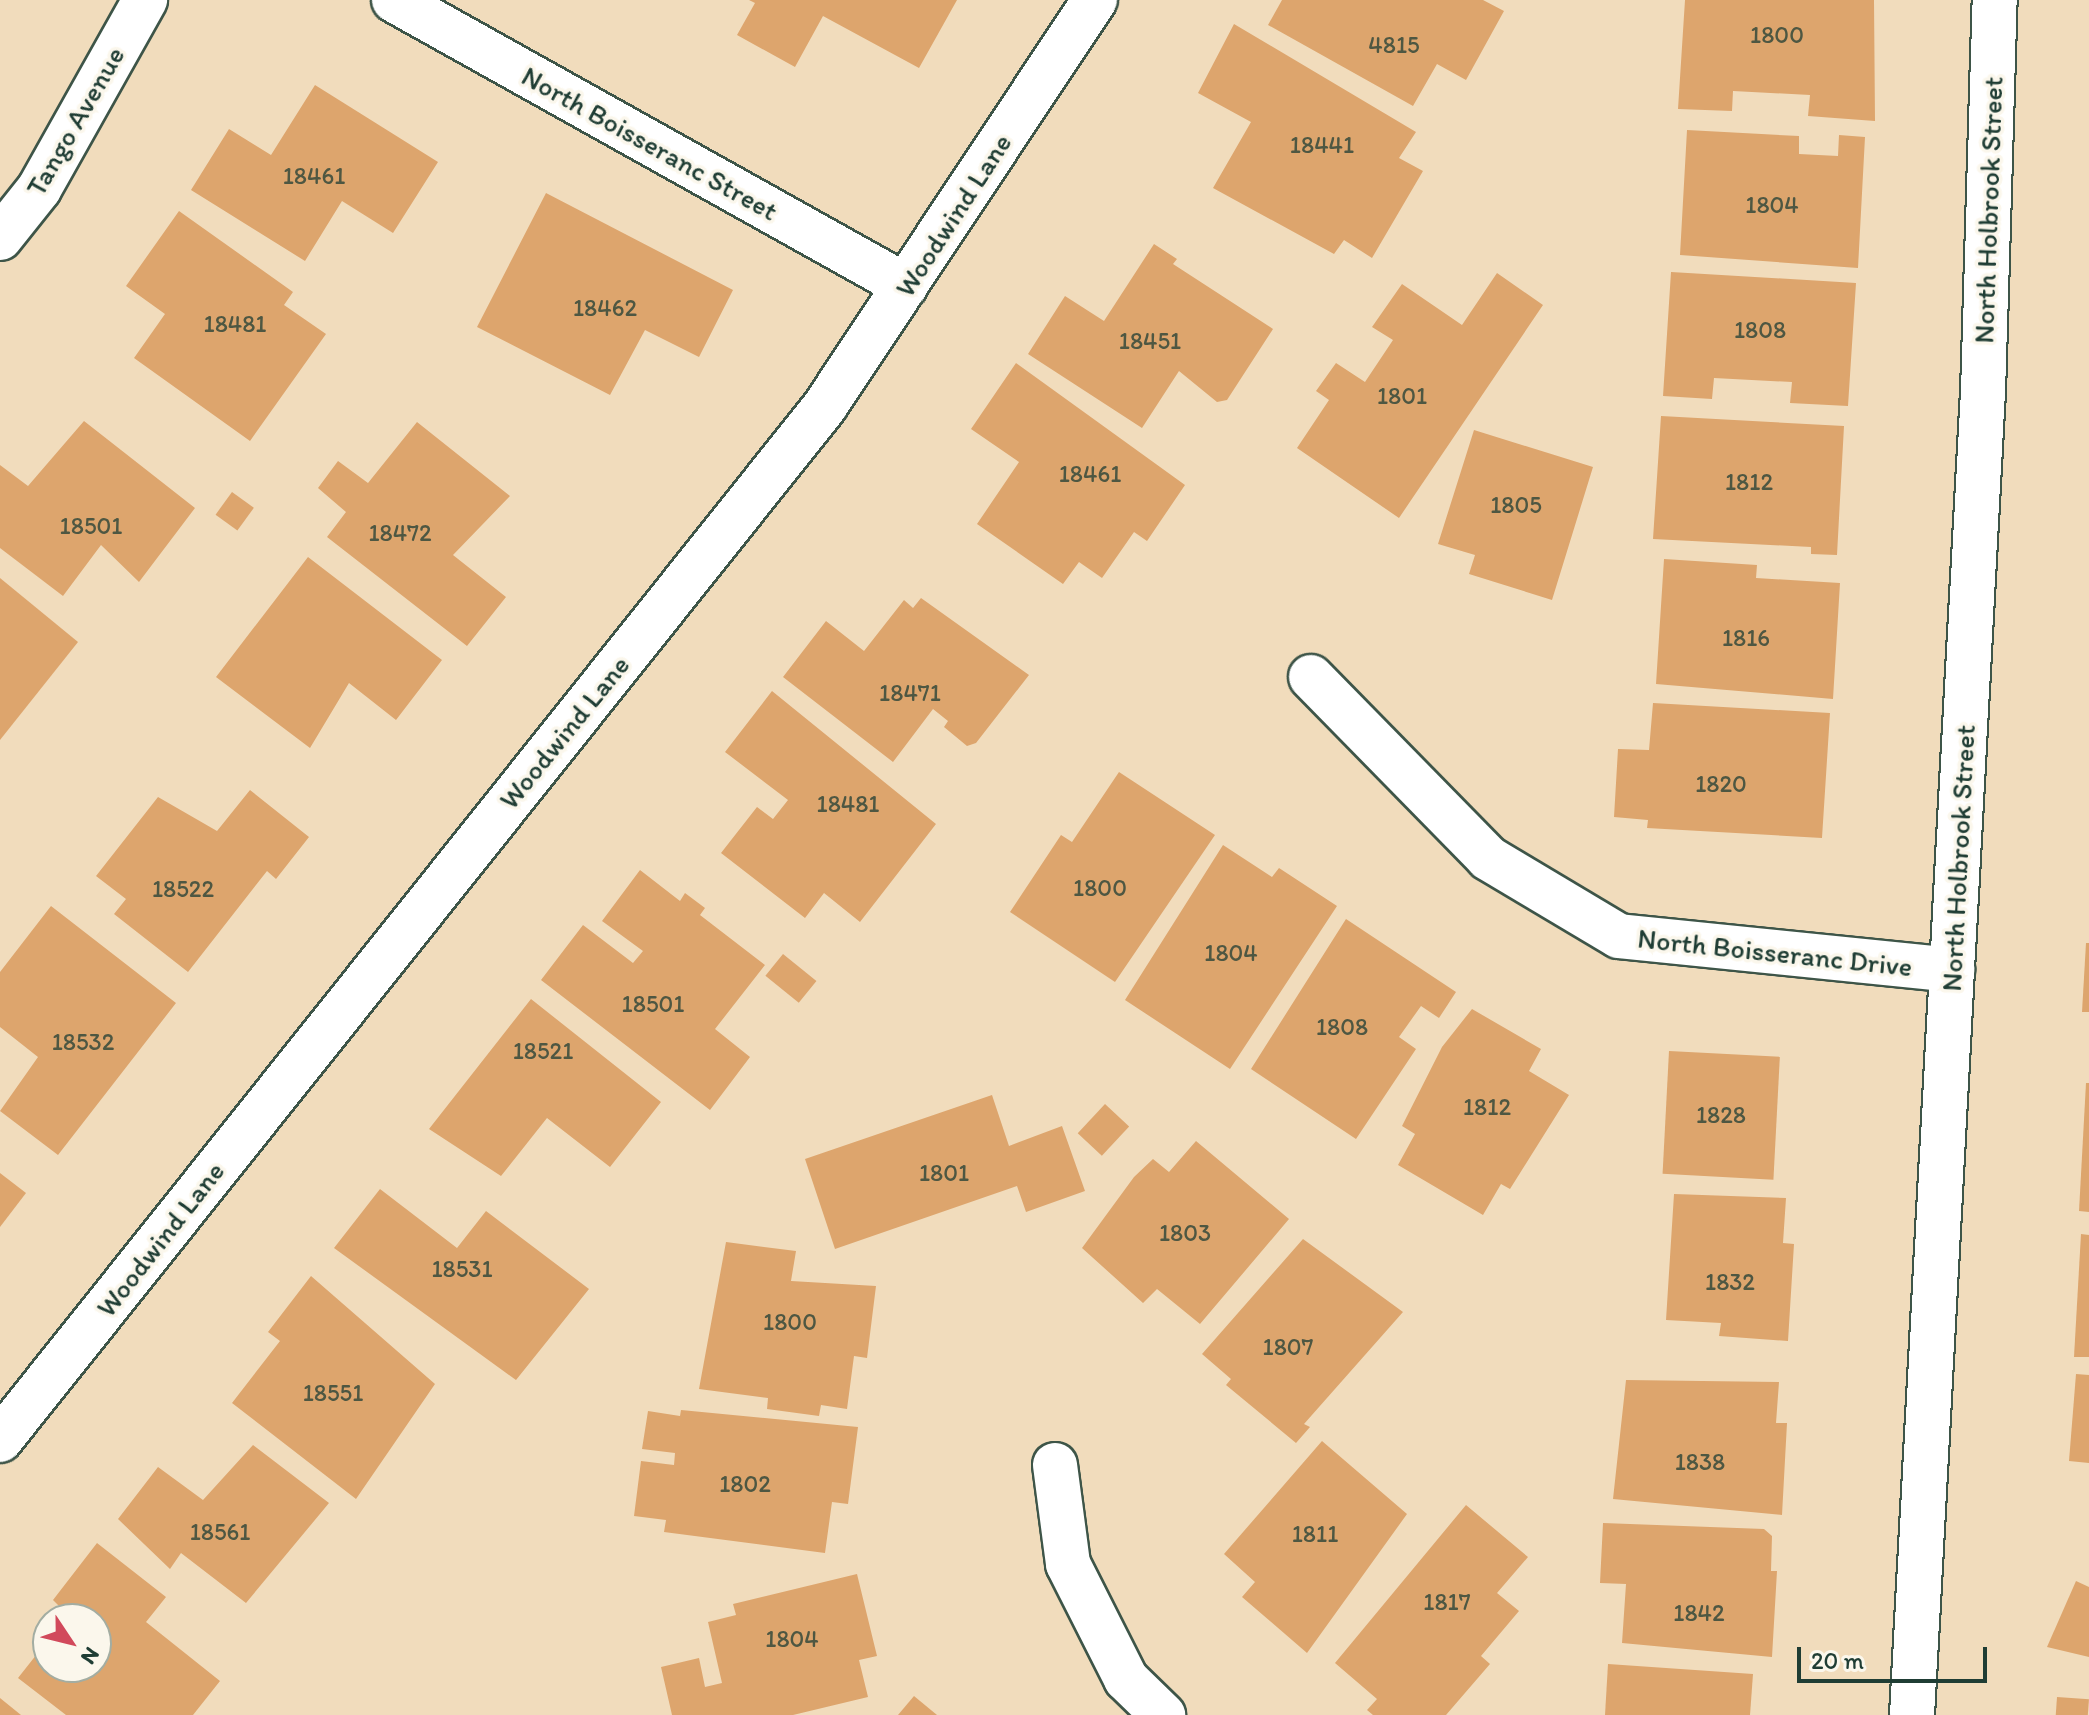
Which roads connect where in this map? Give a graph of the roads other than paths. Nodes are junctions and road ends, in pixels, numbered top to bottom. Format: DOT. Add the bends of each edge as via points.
graph roads {
  1 [pos="145,0"];
  2 [pos="394,0"];
  3 [pos="1095,0"];
  4 [pos="1995,0"];
  5 [pos="0,238"];
  6 [pos="906,286"];
  7 [pos="1311,677"];
  8 [pos="1952,970"];
  9 [pos="0,1440"];
  10 [pos="1055,1465"];
  11 [pos="1163,1715"];
  12 [pos="1912,1715"];
  1 -- 5 [label="street, Tango Avenue" via="39,189"];
  2 -- 6 [label="street, North Boisseranc Street"];
  3 -- 6 [label="street, Woodwind Lane"];
  4 -- 8 [label="street, North Holbrook Street"];
  6 -- 9 [label="street, Woodwind Lane" via="825,406 704,562"];
  7 -- 8 [label="street, North Boisseranc Drive" via="1488,858 1619,936"];
  8 -- 12 [label="street, North Holbrook Street"];
  10 -- 11 [label="street" via="1068,1564 1126,1679"];
}
